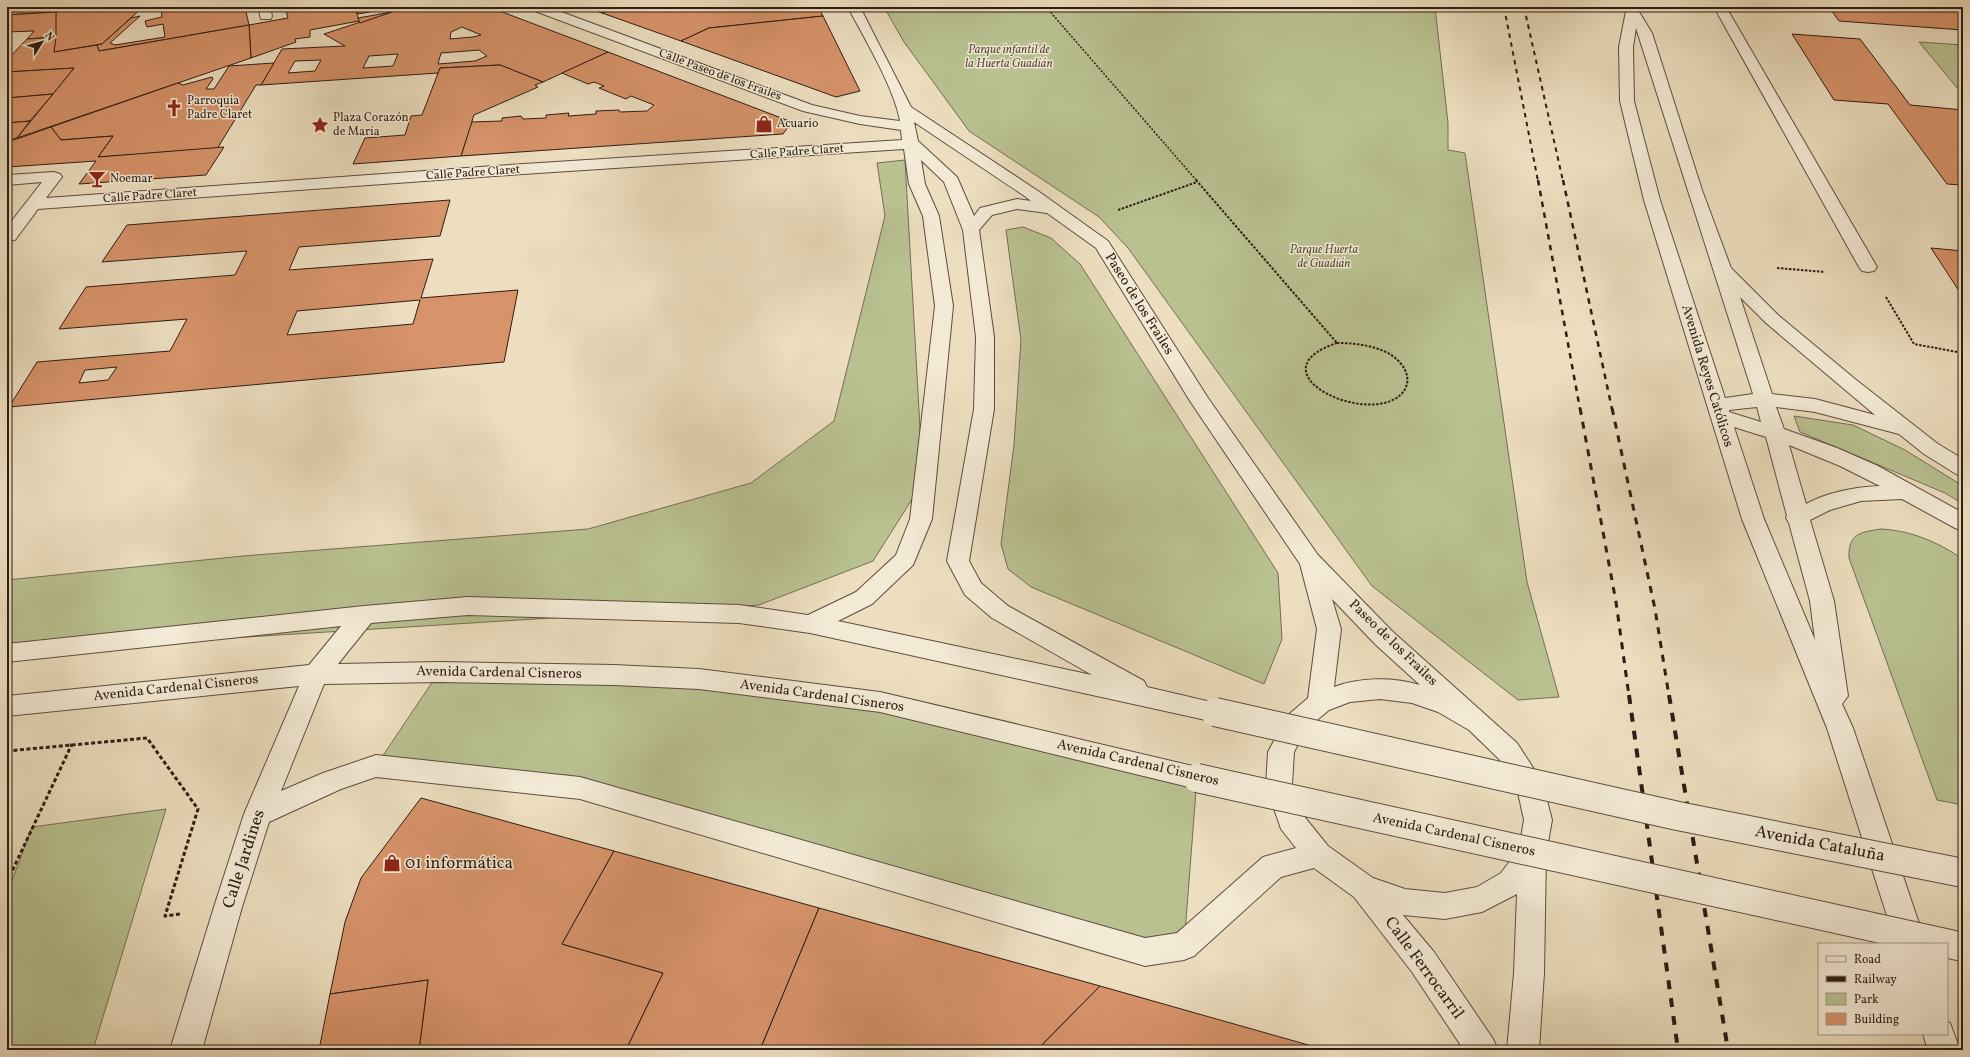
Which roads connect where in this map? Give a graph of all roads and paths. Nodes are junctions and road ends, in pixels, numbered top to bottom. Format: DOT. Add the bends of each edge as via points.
graph roads {
  1 [pos="536,7"];
  2 [pos="854,7"];
  3 [pos="1046,7"];
  4 [pos="1720,7"];
  5 [pos="1631,9"];
  6 [pos="905,109"];
  7 [pos="910,135"];
  8 [pos="7,180"];
  9 [pos="35,204"];
  10 [pos="1051,208"];
  11 [pos="971,230"];
  12 [pos="8,237"];
  13 [pos="1722,266"];
  14 [pos="1871,272"];
  15 [pos="1337,344"];
  16 [pos="1963,353"];
  17 [pos="1765,400"];
  18 [pos="1718,411"];
  19 [pos="1907,430"];
  20 [pos="1775,433"];
  21 [pos="1963,469"];
  22 [pos="1905,492"];
  23 [pos="1797,518"];
  24 [pos="1963,523"];
  25 [pos="1310,561"];
  26 [pos="364,615"];
  27 [pos="810,624"];
  28 [pos="7,653"];
  29 [pos="316,674"];
  30 [pos="1155,699"];
  31 [pos="1320,702"];
  32 [pos="7,706"];
  33 [pos="1478,723"];
  34 [pos="1840,728"];
  35 [pos="72,744"];
  36 [pos="7,752"];
  37 [pos="258,814"];
  38 [pos="1532,854"];
  39 [pos="1318,855"];
  40 [pos="1963,873"];
  41 [pos="7,882"];
  42 [pos="1364,888"];
  43 [pos="228,907"];
  44 [pos="1911,943"];
  45 [pos="1945,943"];
  46 [pos="1948,944"];
  47 [pos="1963,947"];
  48 [pos="1939,1035"];
  49 [pos="186,1050"];
  50 [pos="1482,1050"];
  51 [pos="1523,1050"];
  52 [pos="1944,1050"];
  1 -- 7 [label="street, Calle Paseo de los Frailes" via="808,108"];
  2 -- 6 [label="street"];
  3 -- 15 [label="path"];
  4 -- 14 [label="street"];
  5 -- 13 [label="street, Avenida Reyes Católicos" via="1646,33 1694,190"];
  5 -- 18 [label="street, Avenida Reyes Católicos" via="1626,47 1627,101 1652,200"];
  6 -- 7 [label="street"];
  6 -- 10 [label="street, Paseo de los Frailes"];
  7 -- 9 [label="street, Calle Padre Claret" via="494,171"];
  7 -- 11 [label="street" via="951,180"];
  7 -- 27 [label="street" via="918,184 931,216 944,306 921,519 905,558 864,598"];
  8 -- 9 [label="street" via="54,178"];
  9 -- 12 [label="street"];
  10 -- 11 [label="street" via="1017,204 986,211"];
  10 -- 25 [label="street, Paseo de los Frailes" via="1102,246 1200,401"];
  11 -- 30 [label="street" via="985,337 984,409 958,561 973,589 1000,612"];
  13 -- 14 [label="path"];
  13 -- 17 [label="street, Avenida Reyes Católicos"];
  13 -- 19 [label="street" via="1772,319"];
  14 -- 16 [label="path" via="1914,344"];
  15 -- 15 [label="path" via="1323,347 1312,354 1306,363 1306,373 1312,384 1325,394 1340,401 1376,405 1396,398 1407,387 1408,378 1404,368 1382,351 1353,343"];
  17 -- 18 [label="street"];
  17 -- 19 [label="street" via="1793,402 1842,412"];
  17 -- 20 [label="street, Avenida Reyes Católicos"];
  18 -- 20 [label="street"];
  18 -- 34 [label="street, Avenida Reyes Católicos" via="1753,519"];
  19 -- 21 [label="street"];
  20 -- 22 [label="street" via="1866,469"];
  20 -- 23 [label="street, Avenida Reyes Católicos"];
  22 -- 23 [label="street" via="1861,494 1823,504"];
  22 -- 24 [label="street"];
  23 -- 34 [label="street, Avenida Reyes Católicos" via="1822,601"];
  25 -- 31 [label="street, Paseo de los Frailes" via="1328,629"];
  25 -- 33 [label="street, Paseo de los Frailes" via="1384,638"];
  26 -- 27 [label="street" via="468,606 739,614"];
  26 -- 28 [label="street"];
  26 -- 29 [label="street, Calle Jardines"];
  27 -- 30 [label="street"];
  29 -- 32 [label="street, Avenida Cardenal Cisneros"];
  29 -- 37 [label="street, Calle Jardines"];
  29 -- 45 [label="street, Avenida Cardenal Cisneros, bridge" via="455,672 699,679 880,702 1196,778"];
  30 -- 40 [label="street, Avenida Cataluña, bridge" via="1678,816"];
  31 -- 33 [label="street, Calle Ferrocarril" via="1348,692 1380,689 1413,694 1447,705"];
  31 -- 39 [label="street, Calle Ferrocarril" via="1296,723 1281,752 1279,786 1291,821"];
  33 -- 38 [label="street, Calle Ferrocarril" via="1508,751 1530,785 1538,820"];
  34 -- 44 [label="street, Avenida Reyes Católicos"];
  35 -- 36 [label="path"];
  35 -- 41 [label="path"];
  35 -- 43 [label="path" via="147,738 198,809 165,916"];
  37 -- 39 [label="street" via="332,781 376,766 580,788 1145,952 1184,946 1273,866"];
  37 -- 43 [label="street, Calle Jardines"];
  38 -- 42 [label="street, Calle Ferrocarril" via="1511,882 1482,899 1445,906 1405,902"];
  38 -- 51 [label="street, Calle Ferrocarril" via="1529,973"];
  39 -- 42 [label="street, Calle Ferrocarril"];
  42 -- 50 [label="street, Calle Ferrocarril" via="1423,962"];
  43 -- 49 [label="street, Calle Jardines"];
  46 -- 47 [label="street, Avenida Cardenal Cisneros, bridge"];
  48 -- 52 [label="street"];
}
